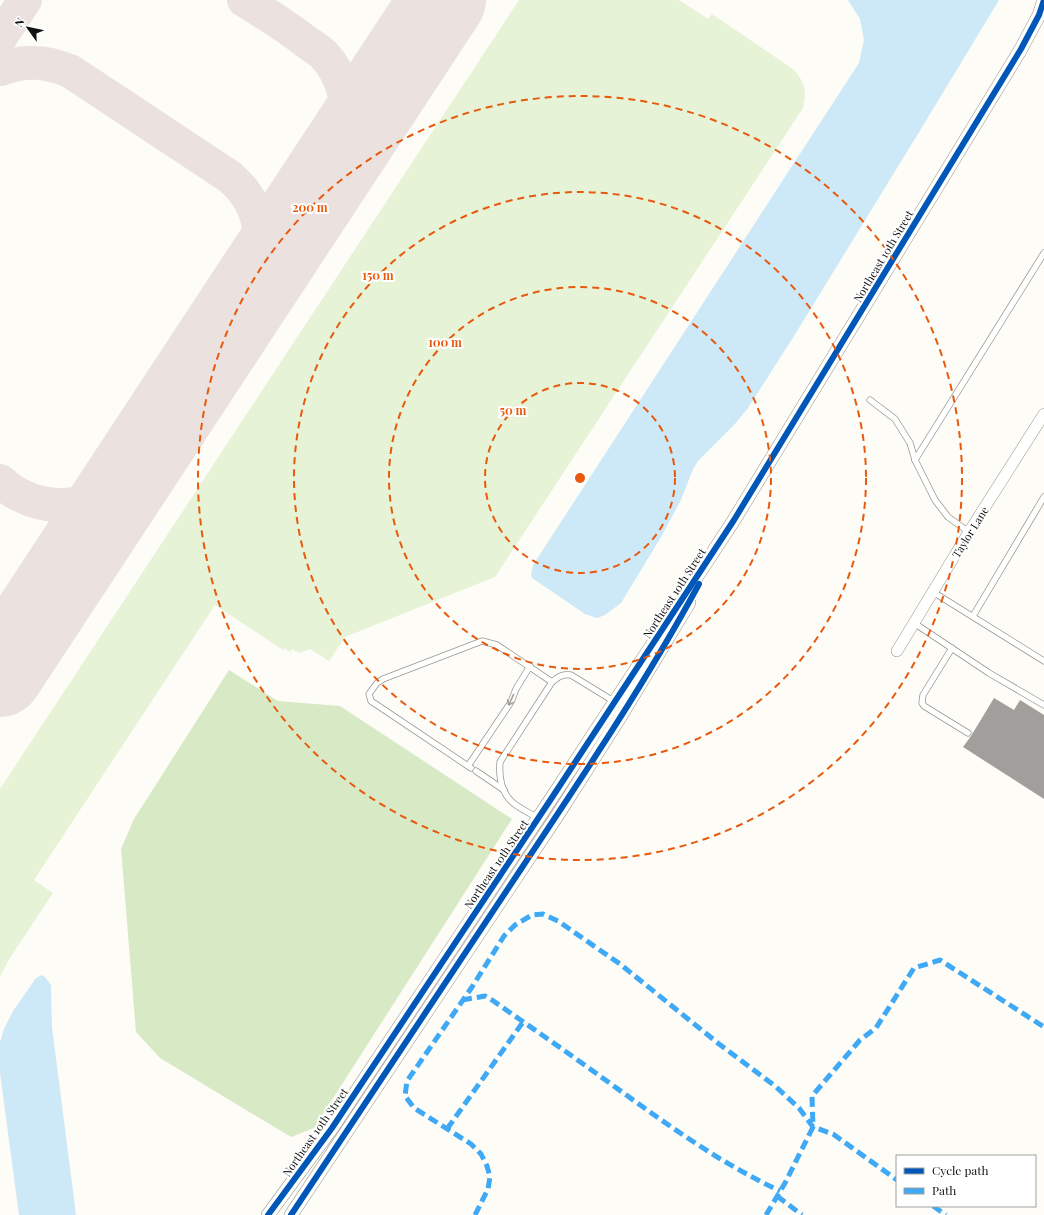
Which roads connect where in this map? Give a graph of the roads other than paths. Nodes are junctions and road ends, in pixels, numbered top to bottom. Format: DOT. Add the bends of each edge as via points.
graph roads {
  1 [pos="1044,0"];
  2 [pos="1044,252"];
  3 [pos="870,400"];
  4 [pos="1044,414"];
  5 [pos="915,460"];
  6 [pos="1044,497"];
  7 [pos="734,520"];
  8 [pos="969,532"];
  9 [pos="933,592"];
  10 [pos="973,616"];
  11 [pos="914,623"];
  12 [pos="952,648"];
  13 [pos="897,651"];
  14 [pos="1044,661"];
  15 [pos="530,666"];
  16 [pos="552,682"];
  17 [pos="615,702"];
  18 [pos="1044,705"];
  19 [pos="968,733"];
  20 [pos="472,768"];
  21 [pos="505,791"];
  22 [pos="539,818"];
  23 [pos="534,850"];
  24 [pos="369,1073"];
  25 [pos="381,1081"];
  26 [pos="268,1215"];
  27 [pos="291,1215"];
  1 -- 7 [label="street, Northeast 10th Street" via="1021,49"];
  2 -- 5 [label="lane"];
  3 -- 5 [label="lane" via="895,419 910,443"];
  4 -- 8 [label="street, Taylor Lane"];
  5 -- 8 [label="lane" via="935,500 948,517"];
  6 -- 10 [label="lane"];
  7 -- 17 [label="street, Northeast 10th Street"];
  7 -- 23 [label="street, Northeast 10th Street" via="681,618"];
  8 -- 9 [label="street, Taylor Lane"];
  9 -- 10 [label="lane"];
  9 -- 11 [label="street, Taylor Lane"];
  10 -- 14 [label="lane"];
  11 -- 12 [label="lane"];
  11 -- 13 [label="street, Taylor Lane"];
  12 -- 18 [label="lane"];
  12 -- 19 [label="lane" via="923,695 922,703"];
  15 -- 16 [label="lane"];
  15 -- 20 [label="lane, one-way"];
  15 -- 20 [label="lane" via="497,645 482,642 383,679 369,694 371,701"];
  16 -- 17 [label="lane" via="564,674 571,675"];
  16 -- 21 [label="lane" via="500,762 500,774"];
  17 -- 22 [label="street, Northeast 10th Street"];
  20 -- 21 [label="lane"];
  21 -- 22 [label="lane" via="511,801"];
  22 -- 23 [label="street" via="541,826"];
  22 -- 24 [label="street, Northeast 10th Street"];
  23 -- 25 [label="street, Northeast 10th Street"];
  24 -- 25 [label="street"];
  24 -- 26 [label="street, Northeast 10th Street"];
  25 -- 27 [label="street, Northeast 10th Street"];
}
